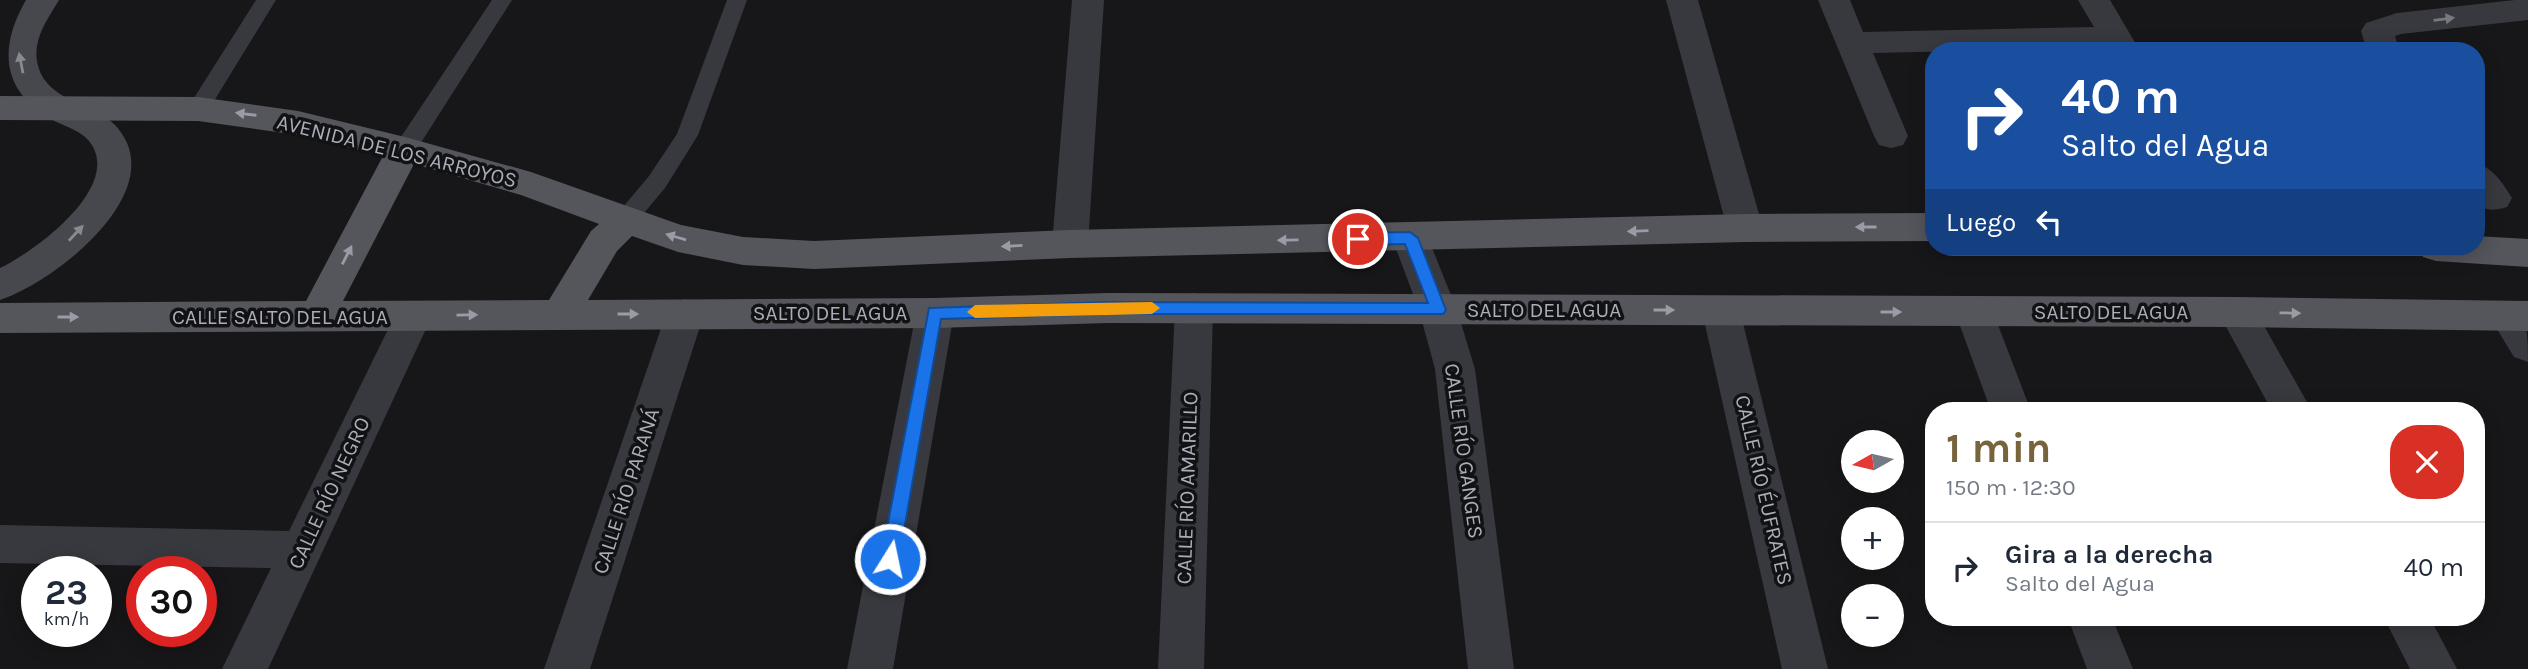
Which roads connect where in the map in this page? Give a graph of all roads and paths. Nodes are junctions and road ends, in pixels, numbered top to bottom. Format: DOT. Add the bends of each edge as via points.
graph roads {
  1 [pos="43,0"];
  2 [pos="266,0"];
  3 [pos="502,0"];
  4 [pos="737,0"];
  5 [pos="1088,0"];
  6 [pos="1682,0"];
  7 [pos="1834,0"];
  8 [pos="2094,0"];
  9 [pos="2528,9"];
  10 [pos="2380,41"];
  11 [pos="2120,42"];
  12 [pos="1852,43"];
  13 [pos="1925,43"];
  14 [pos="0,108"];
  15 [pos="58,108"];
  16 [pos="198,109"];
  17 [pos="1891,136"];
  18 [pos="405,149"];
  19 [pos="626,219"];
  20 [pos="1925,227"];
  21 [pos="1745,228"];
  22 [pos="1410,238"];
  23 [pos="1070,244"];
  24 [pos="2485,250"];
  25 [pos="2528,253"];
  26 [pos="0,285"];
  27 [pos="1194,308"];
  28 [pos="1438,310"];
  29 [pos="1721,310"];
  30 [pos="1974,312"];
  31 [pos="2236,312"];
  32 [pos="935,313"];
  33 [pos="560,314"];
  34 [pos="685,314"];
  35 [pos="317,316"];
  36 [pos="413,316"];
  37 [pos="0,317"];
  38 [pos="2521,326"];
  39 [pos="2008,402"];
  40 [pos="2287,402"];
  41 [pos="0,544"];
  42 [pos="302,550"];
  43 [pos="2093,626"];
  44 [pos="2410,626"];
  45 [pos="245,669"];
  46 [pos="567,669"];
  47 [pos="870,669"];
  48 [pos="1181,669"];
  49 [pos="1491,669"];
  50 [pos="1805,669"];
  51 [pos="2110,669"];
  52 [pos="2434,669"];
  15 -- 1 [label="street, one-way" via="32,90 20,69 19,49"];
  2 -- 16 [label="lane"];
  3 -- 18 [label="lane"];
  4 -- 19 [label="lane" via="687,135"];
  5 -- 23 [label="street"];
  6 -- 21 [label="street"];
  7 -- 12 [label="street"];
  8 -- 11 [label="street"];
  10 -- 9 [label="street, one-way" via="2397,24"];
  12 -- 13 [label="street"];
  12 -- 17 [label="street"];
  14 -- 15 [label="main road, AVENIDA DE LOS ARROYOS"];
  15 -- 16 [label="main road, AVENIDA DE LOS ARROYOS"];
  26 -- 15 [label="street, one-way" via="70,240 108,191 114,152 107,139 98,128"];
  18 -- 16 [label="main road, AVENIDA DE LOS ARROYOS, one-way" via="298,122"];
  18 -- 19 [label="main road, AVENIDA DE LOS ARROYOS" via="531,185"];
  35 -- 18 [label="main road, one-way"];
  23 -- 19 [label="main road, AVENIDA DE LOS ARROYOS, one-way" via="814,255 743,251 678,238"];
  19 -- 33 [label="main road" via="604,241"];
  20 -- 21 [label="main road, one-way"];
  21 -- 22 [label="main road, one-way"];
  22 -- 23 [label="main road, one-way"];
  22 -- 28 [label="street, CALLE RÍO GANGES"];
  24 -- 25 [label="main road"];
  27 -- 28 [label="main road, SALTO DEL AGUA"];
  27 -- 32 [label="main road, SALTO DEL AGUA"];
  27 -- 48 [label="street, CALLE RÍO AMARILLO"];
  28 -- 29 [label="main road, SALTO DEL AGUA, one-way"];
  28 -- 49 [label="street, CALLE RÍO GANGES" via="1455,369"];
  29 -- 30 [label="main road, SALTO DEL AGUA, one-way"];
  29 -- 50 [label="street, CALLE RÍO ÉUFRATES"];
  30 -- 31 [label="main road, SALTO DEL AGUA"];
  30 -- 39 [label="street"];
  31 -- 38 [label="main road, SALTO DEL AGUA, one-way"];
  31 -- 40 [label="street"];
  32 -- 34 [label="main road, SALTO DEL AGUA"];
  32 -- 47 [label="street"];
  33 -- 34 [label="main road, SALTO DEL AGUA, one-way"];
  36 -- 33 [label="main road, CALLE SALTO DEL AGUA, one-way"];
  34 -- 46 [label="street, CALLE RÍO PARANÁ"];
  35 -- 36 [label="main road, CALLE SALTO DEL AGUA"];
  37 -- 35 [label="main road, CALLE SALTO DEL AGUA, one-way"];
  36 -- 42 [label="street, CALLE RÍO NEGRO"];
  41 -- 42 [label="street"];
  42 -- 45 [label="street, CALLE RÍO NEGRO"];
  43 -- 51 [label="street"];
  44 -- 52 [label="street"];
}
